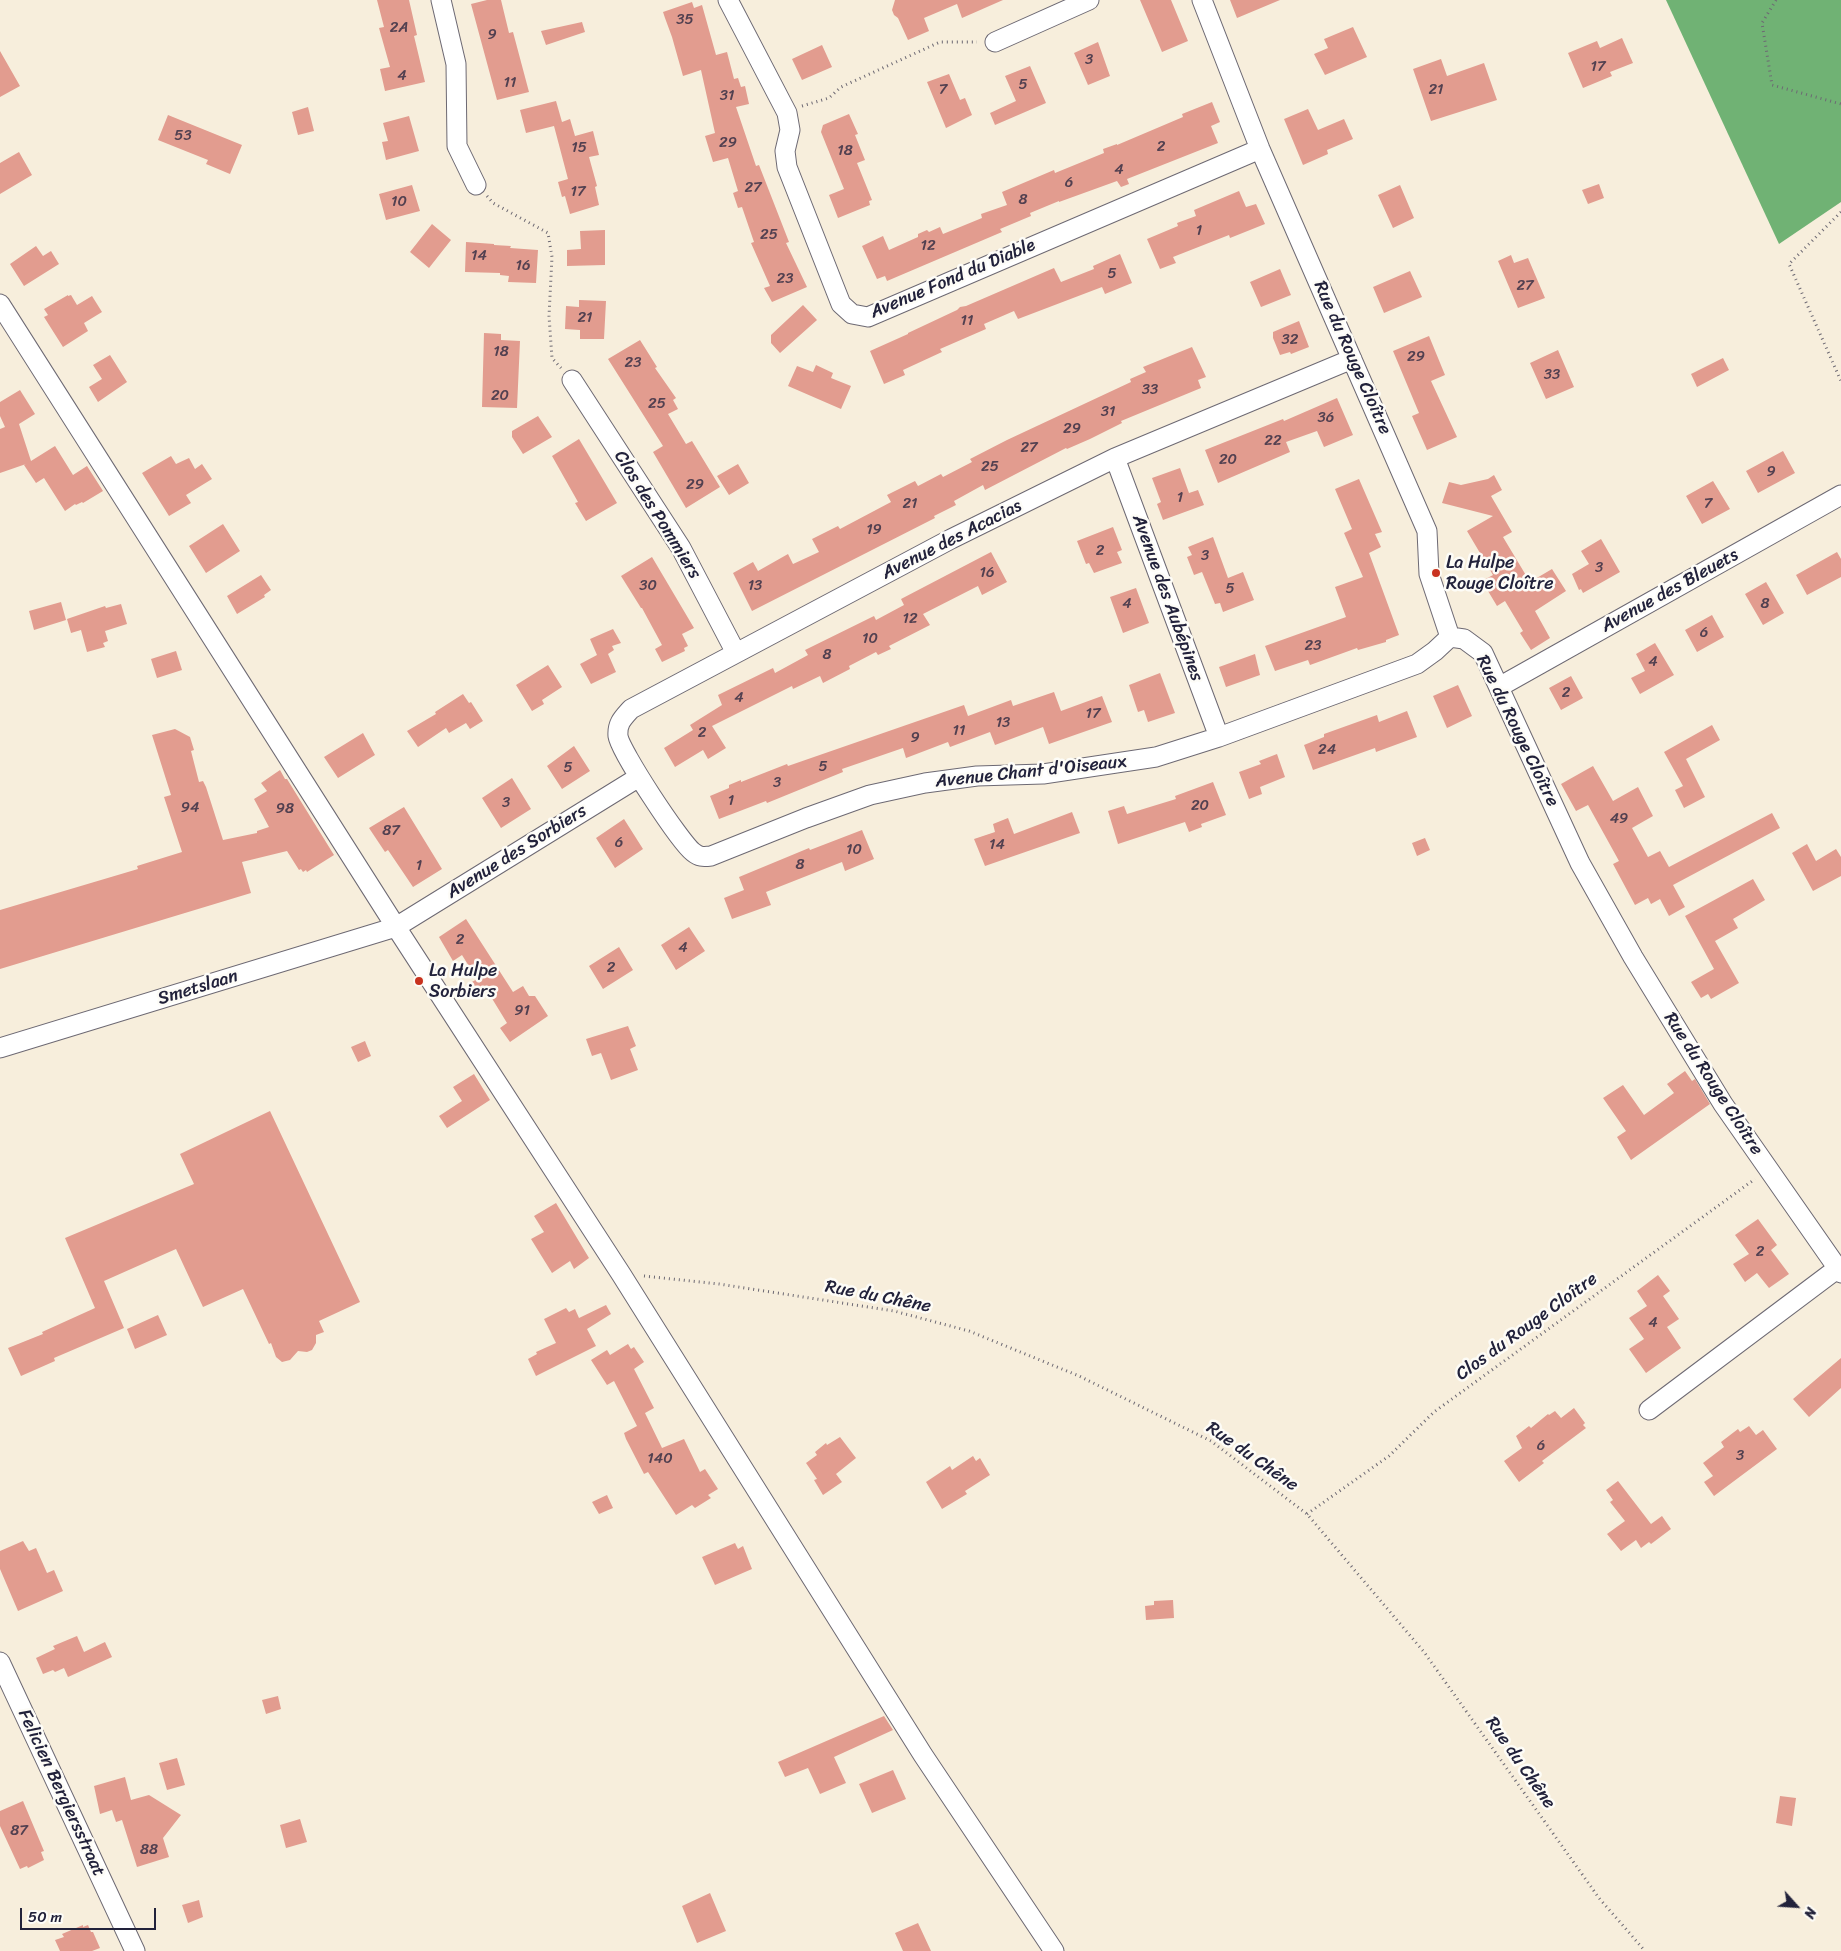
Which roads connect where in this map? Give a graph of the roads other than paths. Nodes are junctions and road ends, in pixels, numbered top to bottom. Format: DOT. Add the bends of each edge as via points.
graph roads {
  1 [pos="441,0"];
  2 [pos="728,0"];
  3 [pos="1089,0"];
  4 [pos="1202,0"];
  5 [pos="995,42"];
  6 [pos="1260,148"];
  7 [pos="476,185"];
  8 [pos="0,304"];
  9 [pos="1352,359"];
  10 [pos="572,380"];
  11 [pos="1115,458"];
  12 [pos="1841,495"];
  13 [pos="1450,636"];
  14 [pos="736,653"];
  15 [pos="1499,687"];
  16 [pos="1219,738"];
  17 [pos="639,777"];
  18 [pos="396,927"];
  19 [pos="0,1048"];
  20 [pos="1839,1271"];
  21 [pos="1649,1410"];
  22 [pos="0,1662"];
  23 [pos="135,1951"];
  24 [pos="1054,1951"];
  1 -- 7 [label="street" via="456,64 457,146"];
  2 -- 6 [label="street, Avenue Fond du Diable" via="787,113 790,130 785,150 787,167 837,295 852,314 868,317"];
  3 -- 5 [label="street"];
  4 -- 6 [label="street, Rue du Rouge Cloître"];
  6 -- 9 [label="street, Rue du Rouge Cloître"];
  8 -- 18 [label="street"];
  9 -- 11 [label="street, Avenue des Acacias"];
  9 -- 13 [label="street, Rue du Rouge Cloître" via="1427,531 1429,574"];
  10 -- 14 [label="street, Clos des Pommiers" via="681,548"];
  11 -- 14 [label="street, Avenue des Acacias" via="951,539"];
  11 -- 16 [label="street, Avenue des Aubépines"];
  12 -- 15 [label="street, Avenue des Bleuets"];
  13 -- 15 [label="street, Rue du Rouge Cloître" via="1464,639 1483,653"];
  13 -- 16 [label="street, Avenue Chant d'Oiseaux" via="1417,664"];
  14 -- 17 [label="street, Avenue des Acacias" via="631,709 618,724 618,738"];
  15 -- 20 [label="street, Rue du Rouge Cloître" via="1580,864 1687,1047"];
  16 -- 17 [label="street, Avenue Chant d'Oiseaux" via="1156,757 1101,766 1043,774 977,776 870,795 702,857 692,852"];
  17 -- 18 [label="street, Avenue des Sorbiers"];
  18 -- 19 [label="street, Smetslaan"];
  18 -- 24 [label="street" via="621,1274 923,1754"];
  20 -- 21 [label="street, Rue du Rouge Cloître"];
  22 -- 23 [label="street, Felicien Bergiersstraat"];
}
